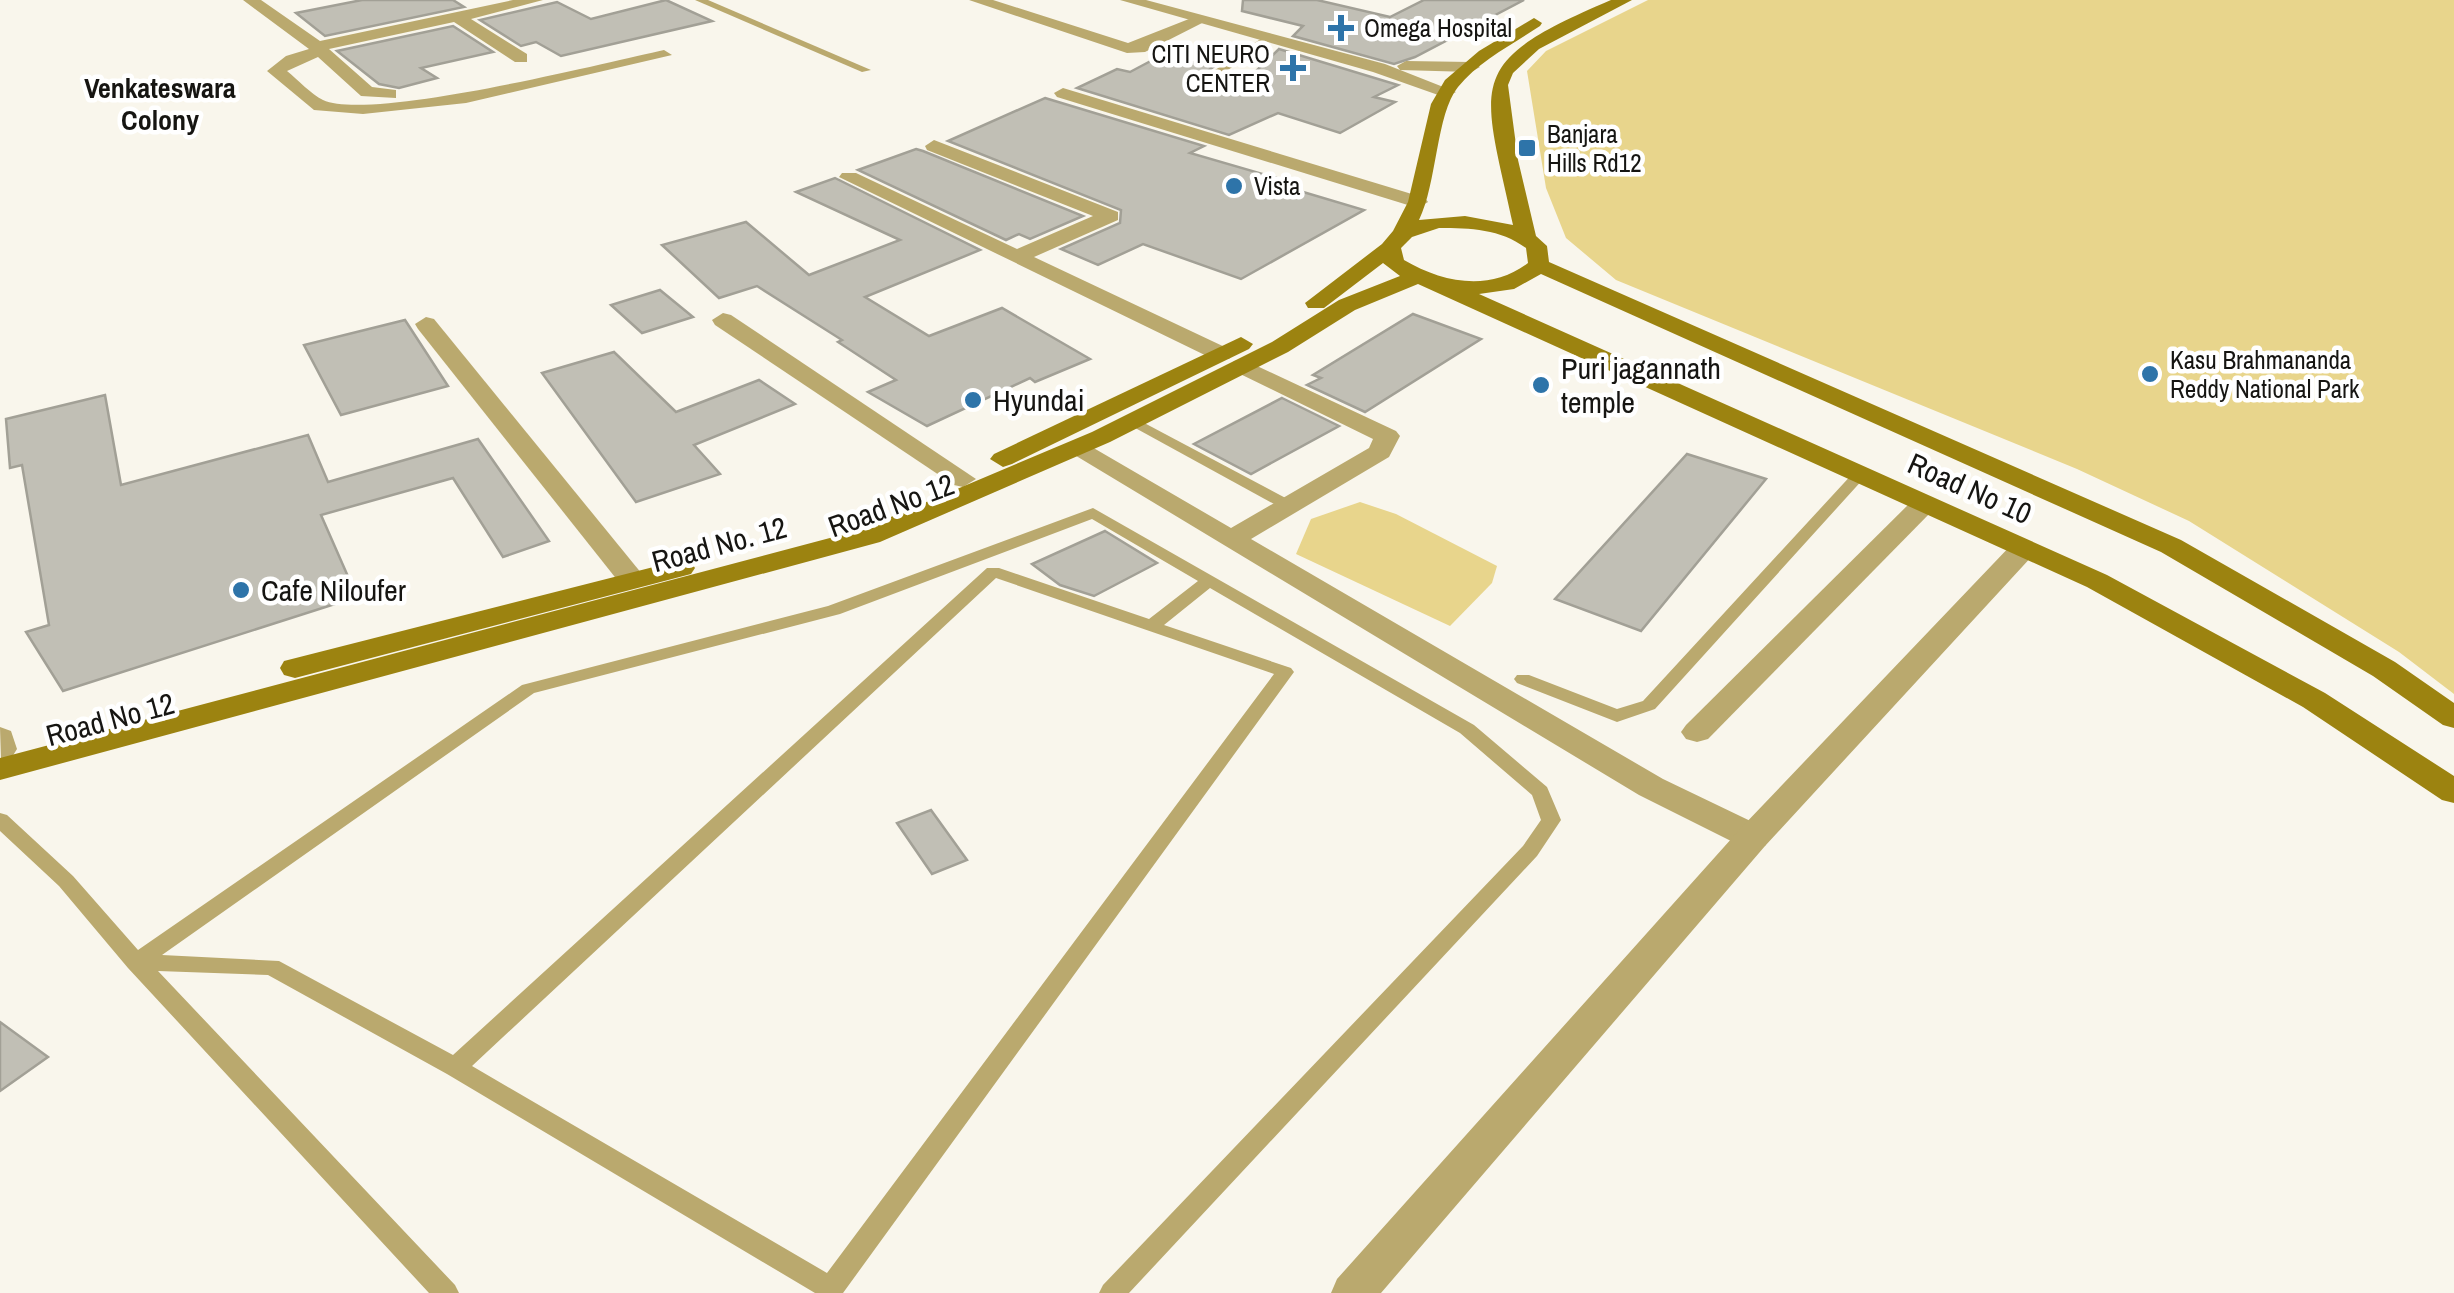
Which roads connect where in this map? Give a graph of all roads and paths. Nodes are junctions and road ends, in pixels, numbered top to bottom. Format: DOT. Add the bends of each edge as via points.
graph roads {
  1 [pos="252,0"];
  2 [pos="535,0"];
  3 [pos="700,0"];
  4 [pos="977,0"];
  5 [pos="1128,0"];
  6 [pos="1156,0"];
  7 [pos="1577,0"];
  8 [pos="1624,0"];
  9 [pos="1549,13"];
  10 [pos="457,17"];
  11 [pos="1200,20"];
  12 [pos="1580,21"];
  13 [pos="1268,38"];
  14 [pos="319,49"];
  15 [pos="664,55"];
  16 [pos="522,58"];
  17 [pos="1471,67"];
  18 [pos="866,70"];
  19 [pos="1204,83"];
  20 [pos="1447,92"];
  21 [pos="1063,93"];
  22 [pos="390,94"];
  23 [pos="934,146"];
  24 [pos="849,177"];
  25 [pos="1418,202"];
  26 [pos="1526,238"];
  27 [pos="1396,241"];
  28 [pos="1016,258"];
  29 [pos="1539,264"];
  30 [pos="1426,280"];
  31 [pos="723,320"];
  32 [pos="426,324"];
  33 [pos="1231,360"];
  34 [pos="1133,420"];
  35 [pos="1076,448"];
  36 [pos="1860,474"];
  37 [pos="963,479"];
  38 [pos="1925,503"];
  39 [pos="1289,506"];
  40 [pos="1232,539"];
  41 [pos="2024,548"];
  42 [pos="632,580"];
  43 [pos="1209,580"];
  44 [pos="1152,626"];
  45 [pos="1523,679"];
  46 [pos="2454,718"];
  47 [pos="1697,732"];
  48 [pos="0,738"];
  49 [pos="0,749"];
  50 [pos="0,769"];
  51 [pos="2454,792"];
  52 [pos="0,820"];
  53 [pos="1753,837"];
  54 [pos="136,962"];
  55 [pos="456,1067"];
  56 [pos="446,1293"];
  57 [pos="1112,1293"];
  58 [pos="1353,1293"];
  1 -- 14 [label="street"];
  2 -- 10 [label="street"];
  3 -- 18 [label="lane"];
  4 -- 11 [label="street" via="1127,48"];
  5 -- 11 [label="street"];
  6 -- 17 [label="street" via="1397,64"];
  7 -- 9 [label="main road"];
  8 -- 12 [label="main road"];
  9 -- 12 [label="main road"];
  9 -- 17 [label="main road"];
  10 -- 14 [label="street"];
  10 -- 16 [label="street"];
  11 -- 13 [label="street"];
  12 -- 26 [label="main road" via="1529,48 1499,84"];
  13 -- 19 [label="lane"];
  13 -- 20 [label="street"];
  14 -- 15 [label="street" via="276,71 320,106 343,110 466,98"];
  14 -- 22 [label="street" via="368,92"];
  17 -- 20 [label="main road"];
  20 -- 25 [label="main road"];
  21 -- 25 [label="street"];
  23 -- 28 [label="street" via="1111,216"];
  24 -- 28 [label="street"];
  25 -- 27 [label="main road"];
  26 -- 27 [label="main road" via="1463,222 1418,226"];
  26 -- 29 [label="main road"];
  27 -- 30 [label="main road" via="1394,263"];
  27 -- 33 [label="main road, Road No 12" via="1338,290"];
  28 -- 33 [label="street"];
  29 -- 30 [label="main road, Road No. 12" via="1512,282 1489,286"];
  29 -- 46 [label="main road, Road No 10" via="2172,546"];
  30 -- 33 [label="main road, Road No. 12" via="1347,305"];
  30 -- 36 [label="main road, Road No 10"];
  31 -- 37 [label="street"];
  32 -- 42 [label="street"];
  33 -- 34 [label="main road, Road No. 12"];
  33 -- 37 [label="main road, Road No 12"];
  33 -- 39 [label="street" via="1388,436 1380,452"];
  34 -- 35 [label="main road, Road No. 12"];
  34 -- 39 [label="lane"];
  35 -- 40 [label="street"];
  35 -- 50 [label="main road, Road No. 12" via="870,536"];
  36 -- 38 [label="main road, Road No 10"];
  36 -- 45 [label="lane" via="1649,705 1618,716"];
  37 -- 42 [label="main road, Road No 12" via="870,518"];
  38 -- 41 [label="main road, Road No 10"];
  38 -- 47 [label="street"];
  39 -- 40 [label="street"];
  40 -- 53 [label="street" via="1651,787"];
  41 -- 51 [label="main road, Road No 10" via="2314,700"];
  41 -- 53 [label="street"];
  42 -- 49 [label="main road, Road No 12"];
  43 -- 44 [label="lane"];
  43 -- 54 [label="lane" via="1093,513 834,610 528,689"];
  43 -- 57 [label="lane" via="1466,729 1540,792 1551,820 1530,852"];
  44 -- 55 [label="lane" via="992,572"];
  44 -- 55 [label="lane" via="1285,672 830,1290"];
  48 -- 49 [label="street"];
  52 -- 54 [label="lane" via="66,880"];
  53 -- 58 [label="street"];
  54 -- 55 [label="lane" via="271,967"];
  54 -- 56 [label="lane"];
}
